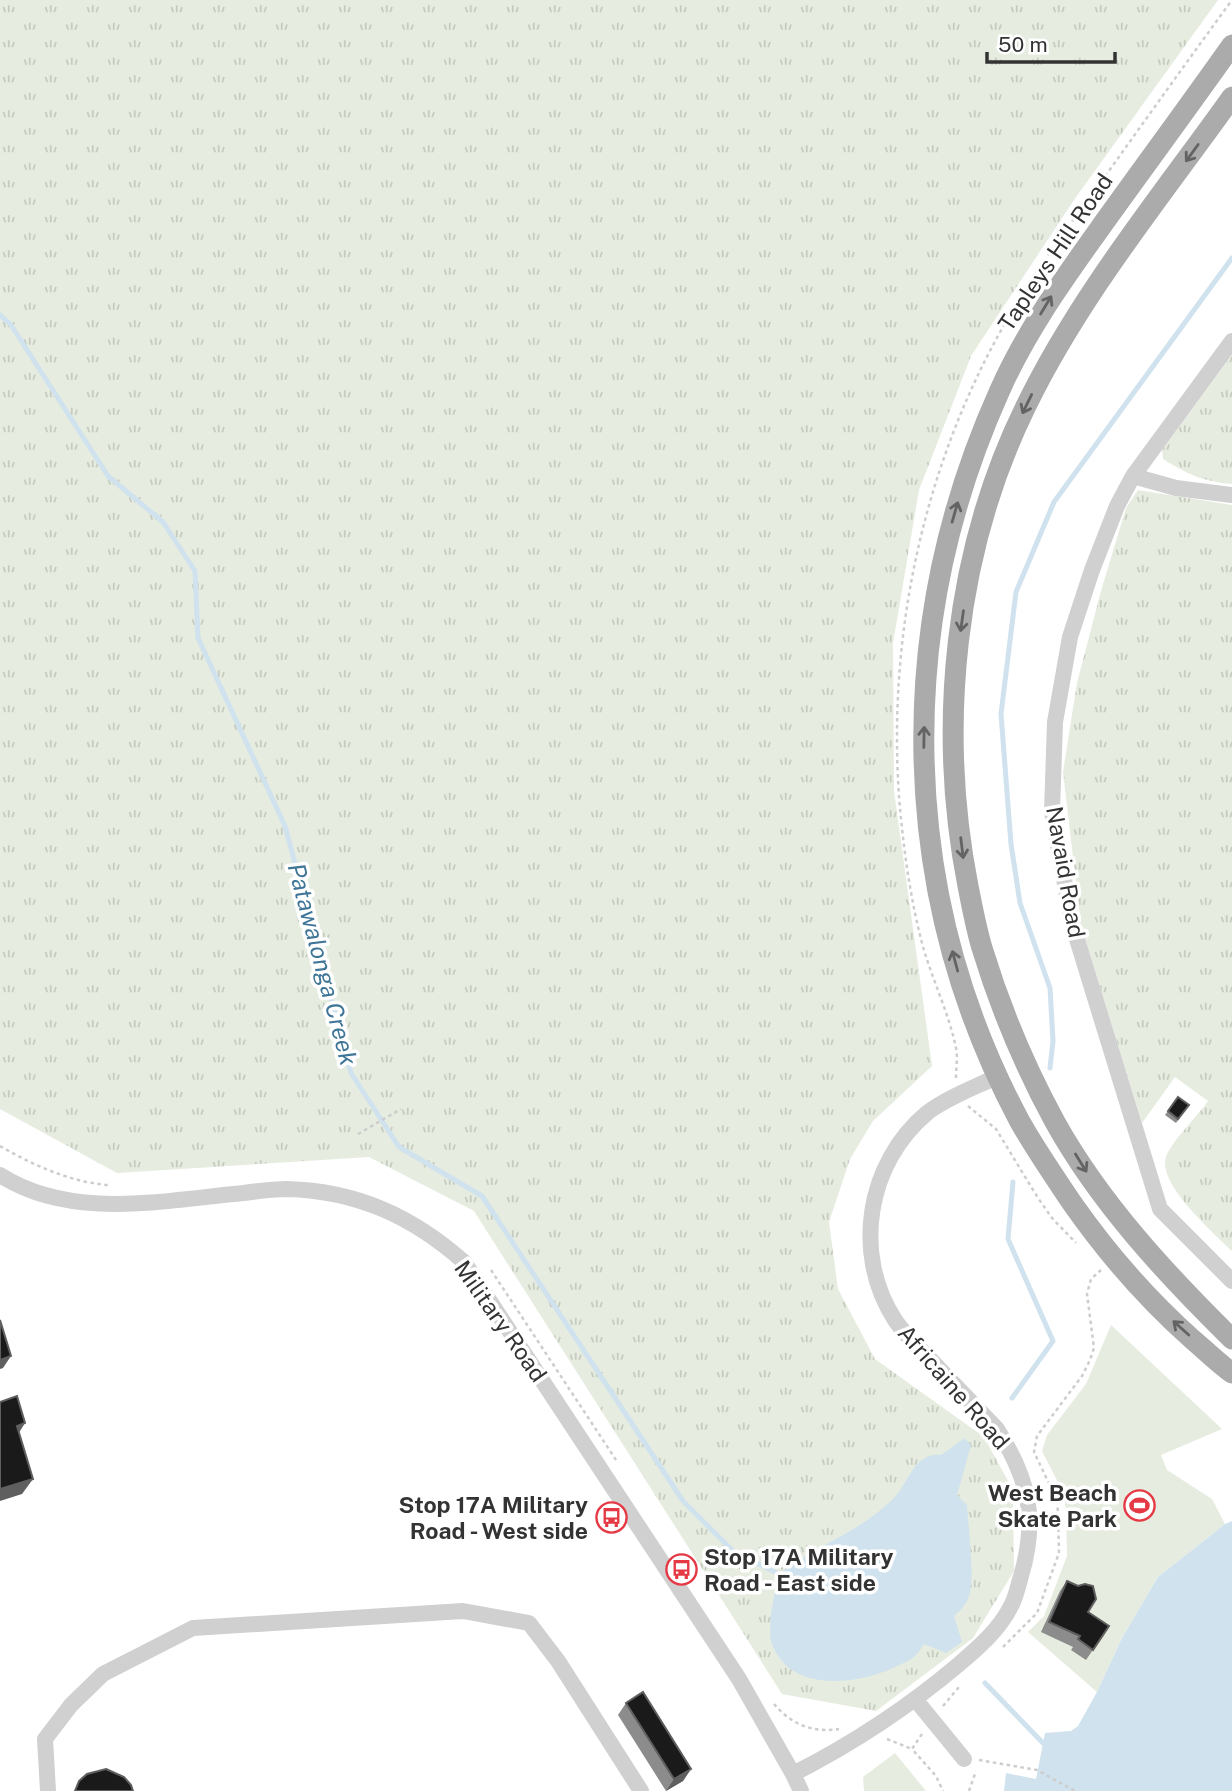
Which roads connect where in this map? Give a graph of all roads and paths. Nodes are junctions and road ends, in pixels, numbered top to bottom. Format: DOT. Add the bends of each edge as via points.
graph roads {
  1 [pos="1232,45"];
  2 [pos="1232,97"];
  3 [pos="1232,341"];
  4 [pos="1132,476"];
  5 [pos="1232,495"];
  6 [pos="981,946"];
  7 [pos="998,1076"];
  8 [pos="401,1109"];
  9 [pos="358,1134"];
  10 [pos="0,1146"];
  11 [pos="0,1175"];
  12 [pos="110,1186"];
  13 [pos="486,1265"];
  14 [pos="1232,1281"];
  15 [pos="1232,1339"];
  16 [pos="1232,1373"];
  17 [pos="621,1468"];
  18 [pos="915,1699"];
  19 [pos="770,1700"];
  20 [pos="931,1720"];
  21 [pos="848,1727"];
  22 [pos="884,1736"];
  23 [pos="912,1749"];
  24 [pos="972,1760"];
  25 [pos="993,1761"];
  26 [pos="793,1774"];
  27 [pos="48,1791"];
  28 [pos="641,1791"];
  29 [pos="801,1791"];
  30 [pos="943,1791"];
  31 [pos="969,1791"];
  32 [pos="1075,1791"];
  7 -- 1 [label="main road, Tapleys Hill Road, one-way" via="960,983 929,830 923,758 925,676 941,565 980,437 1025,341 1050,298"];
  2 -- 6 [label="main road, one-way" via="1068,328 1024,409 979,534 958,645 954,765 962,854"];
  3 -- 4 [label="street, Navaid Road"];
  4 -- 5 [label="street" via="1176,488"];
  4 -- 14 [label="street, Navaid Road" via="1092,570 1070,637 1055,722 1052,812 1072,923 1160,1209"];
  6 -- 7 [label="main road" via="982,986 1009,1068"];
  6 -- 15 [label="main road, one-way" via="1014,1038 1089,1176 1189,1296"];
  16 -- 7 [label="main road, Tapleys Hill Road, one-way" via="1171,1320 1100,1243 1040,1156"];
  7 -- 18 [label="street, Africaine Road" via="929,1112 902,1140 885,1166 869,1226 871,1259 887,1307 903,1331 997,1429 1016,1461 1030,1518 1029,1547 1012,1605 976,1650"];
  8 -- 9 [label="path"];
  10 -- 12 [label="path" via="60,1174"];
  11 -- 26 [label="street, Military Road" via="58,1198 114,1205 286,1189 344,1195 394,1213 444,1244 464,1262 739,1679"];
  13 -- 17 [label="path"];
  18 -- 20 [label="street"];
  18 -- 26 [label="street, Africaine Road" via="864,1735"];
  19 -- 21 [label="path" via="798,1725 819,1731"];
  20 -- 23 [label="path"];
  20 -- 24 [label="street"];
  22 -- 23 [label="path"];
  23 -- 30 [label="path"];
  24 -- 31 [label="path"];
  25 -- 32 [label="path" via="1037,1770"];
  26 -- 29 [label="street, Military Road"];
  27 -- 28 [label="street" via="44,1739 71,1705 103,1674 193,1628 463,1611 529,1623"];
}
